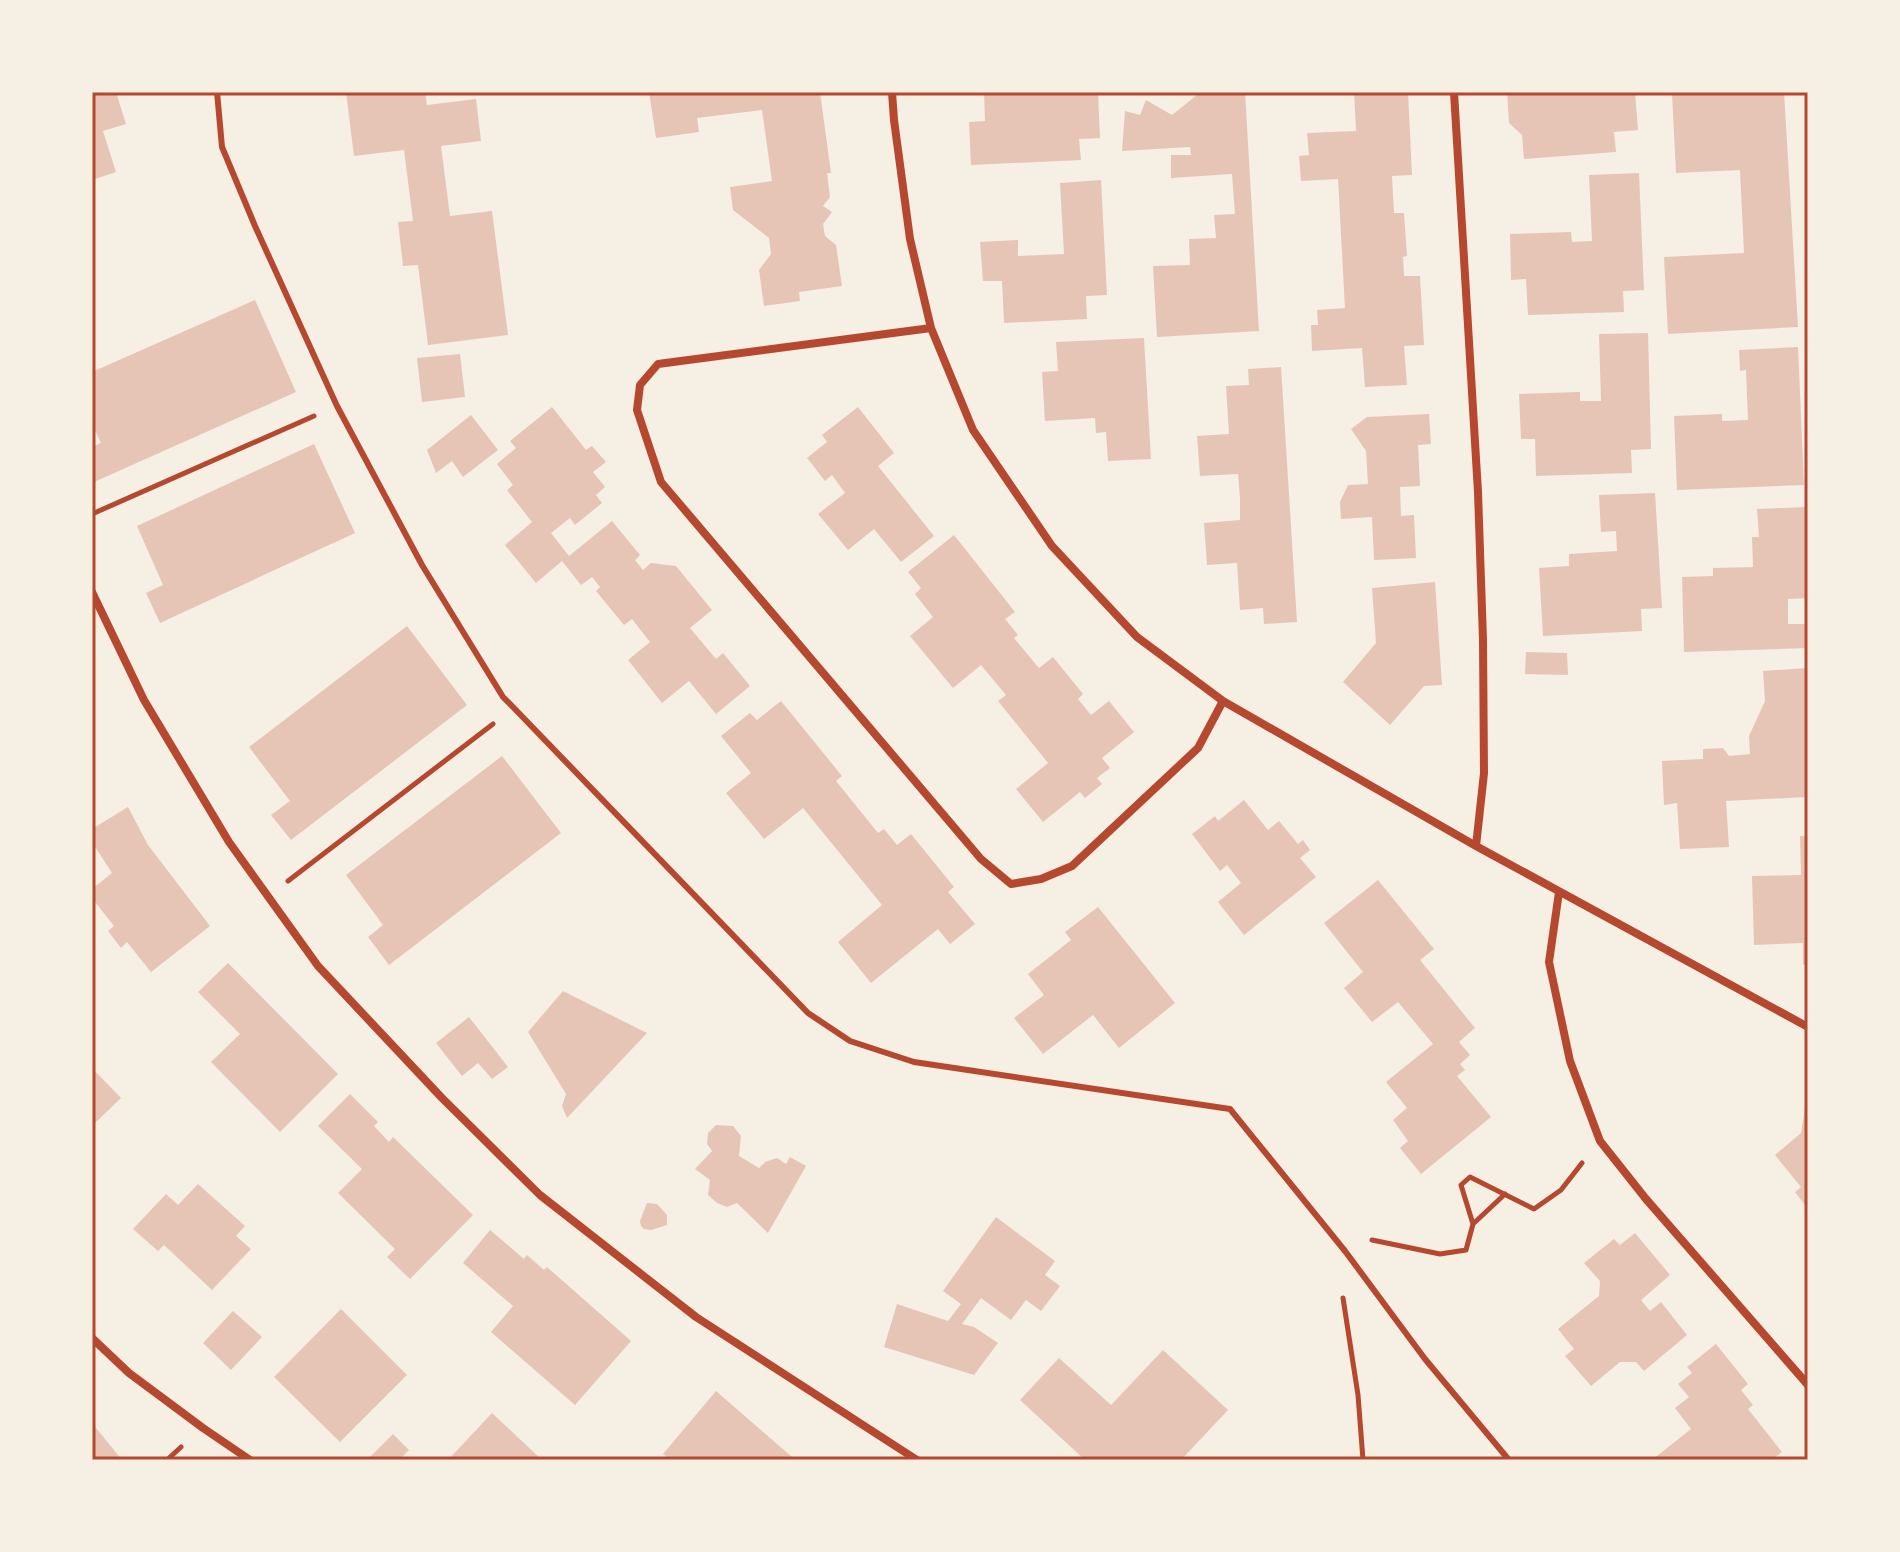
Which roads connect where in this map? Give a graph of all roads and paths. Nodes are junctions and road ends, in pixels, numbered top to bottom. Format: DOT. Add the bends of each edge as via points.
graph roads {
  1 [pos="217,92"];
  2 [pos="892,92"];
  3 [pos="1454,92"];
  4 [pos="931,328"];
  5 [pos="303,421"];
  6 [pos="92,514"];
  7 [pos="92,592"];
  8 [pos="1223,701"];
  9 [pos="481,735"];
  10 [pos="1476,846"];
  11 [pos="1559,892"];
  12 [pos="268,896"];
  13 [pos="1808,1027"];
  14 [pos="1561,1190"];
  15 [pos="1505,1194"];
  16 [pos="1473,1224"];
  17 [pos="1345,1251"];
  18 [pos="1342,1293"];
  19 [pos="92,1338"];
  20 [pos="1808,1385"];
  21 [pos="250,1460"];
  22 [pos="917,1460"];
  23 [pos="1363,1460"];
  24 [pos="1509,1460"];
  1 -- 17 [label="lane" via="222,147 337,406 422,565 503,697 808,1013 850,1041 914,1062 1230,1109"];
  2 -- 4 [label="street" via="910,239"];
  3 -- 10 [label="street" via="1483,640 1484,773"];
  4 -- 8 [label="street" via="973,430 1052,546 1137,637"];
  4 -- 8 [label="street" via="658,364 640,385 637,410 661,482 981,859 1011,884 1072,866 1198,748"];
  5 -- 6 [label="path"];
  7 -- 12 [label="street" via="144,700 229,842"];
  8 -- 10 [label="street"];
  9 -- 12 [label="path"];
  10 -- 11 [label="street"];
  11 -- 13 [label="street"];
  11 -- 20 [label="street" via="1549,962 1570,1061 1600,1141"];
  12 -- 22 [label="street" via="318,966 540,1195 696,1317"];
  14 -- 15 [label="path" via="1534,1209"];
  15 -- 16 [label="path"];
  15 -- 16 [label="path" via="1470,1177 1461,1185"];
  16 -- 17 [label="path" via="1466,1250 1440,1254 1367,1239"];
  17 -- 24 [label="lane"];
  18 -- 23 [label="path"];
  19 -- 21 [label="street" via="129,1373"];
}
